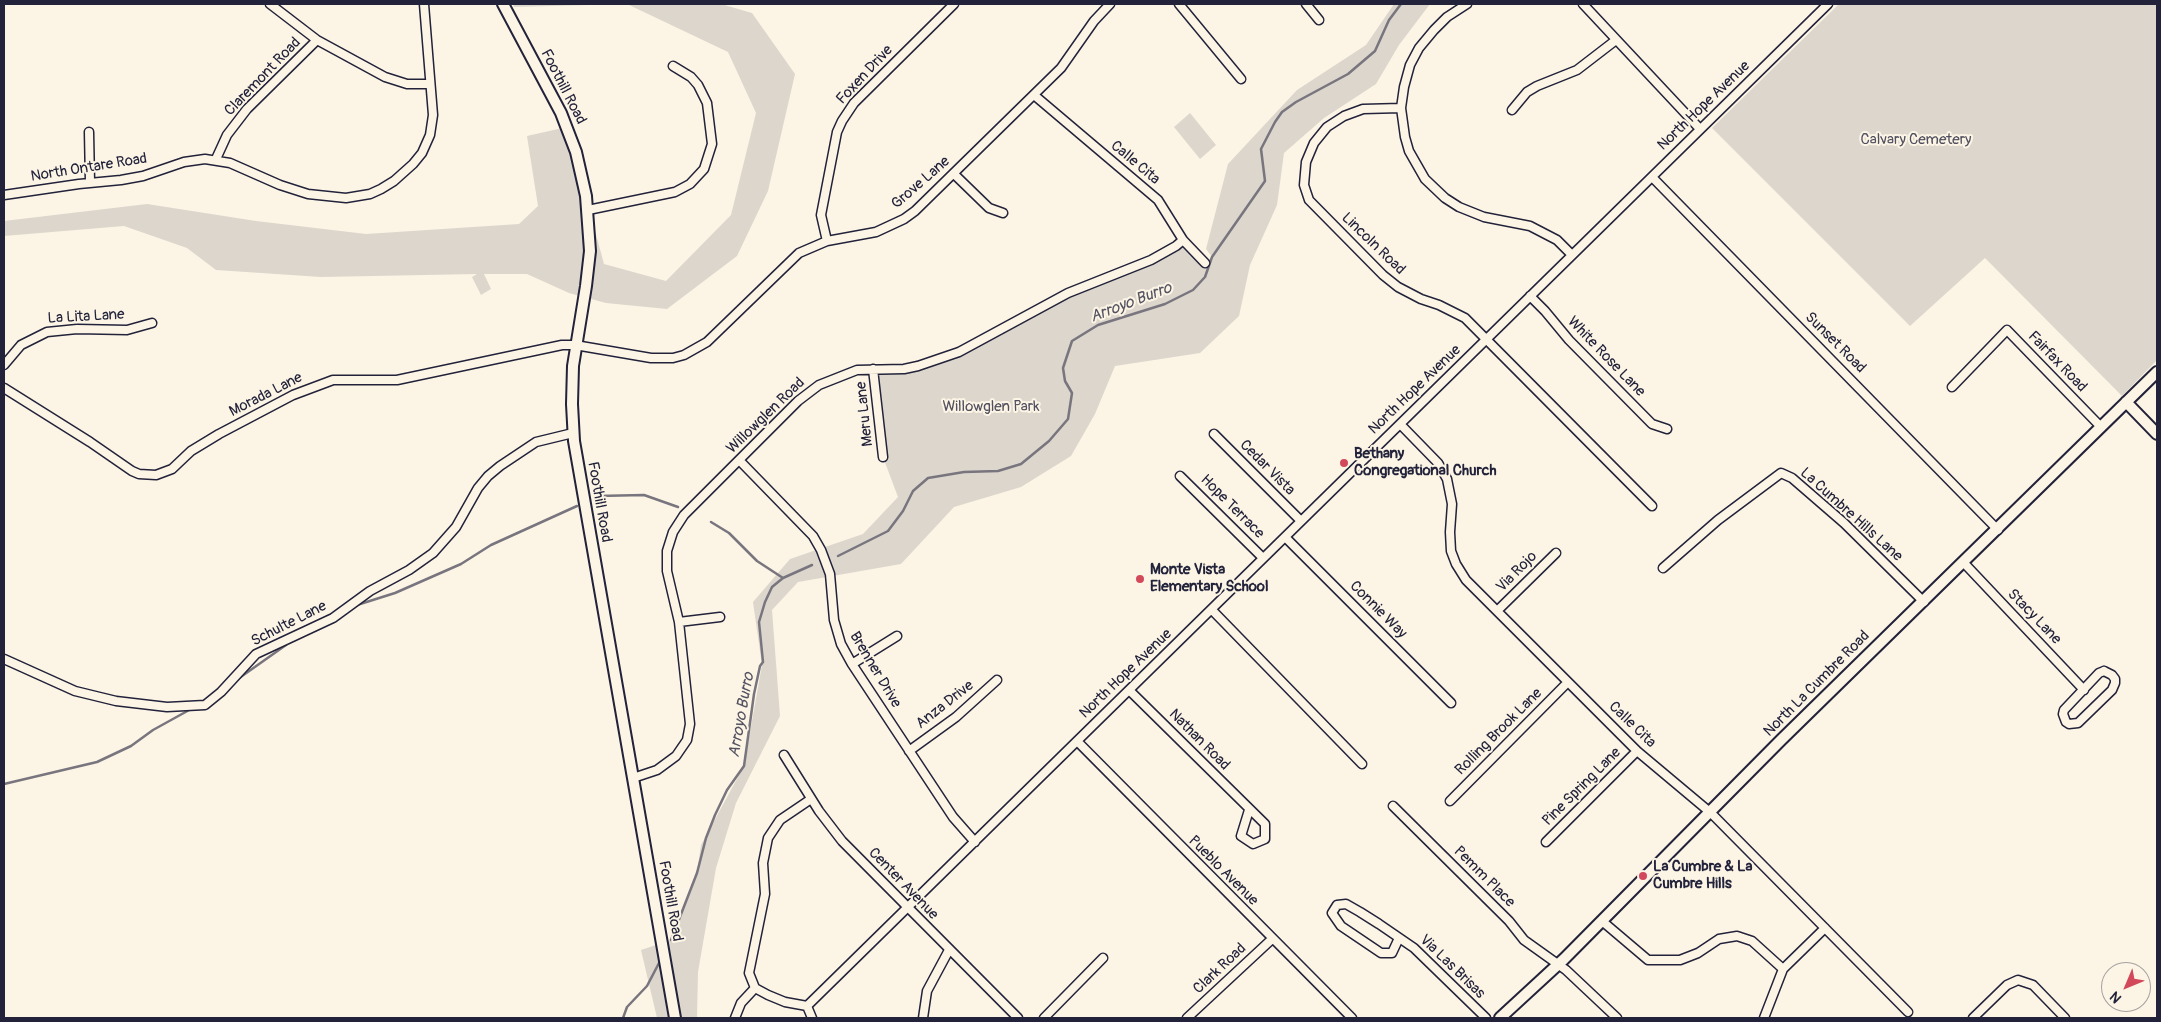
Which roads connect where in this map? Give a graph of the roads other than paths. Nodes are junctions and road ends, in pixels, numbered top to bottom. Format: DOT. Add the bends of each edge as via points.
graph roads {
  1 [pos="270,4"];
  2 [pos="424,4"];
  3 [pos="503,4"];
  4 [pos="954,4"];
  5 [pos="1110,4"];
  6 [pos="1179,4"];
  7 [pos="1306,4"];
  8 [pos="1467,4"];
  9 [pos="1583,4"];
  10 [pos="1828,4"];
  11 [pos="1319,20"];
  12 [pos="317,40"];
  13 [pos="1616,40"];
  14 [pos="673,66"];
  15 [pos="1241,79"];
  16 [pos="430,84"];
  17 [pos="1034,95"];
  18 [pos="1401,108"];
  19 [pos="1512,110"];
  20 [pos="1700,129"];
  21 [pos="89,132"];
  22 [pos="216,159"];
  23 [pos="954,174"];
  24 [pos="1652,177"];
  25 [pos="90,182"];
  26 [pos="4,195"];
  27 [pos="588,210"];
  28 [pos="1003,213"];
  29 [pos="1183,240"];
  30 [pos="827,241"];
  31 [pos="1572,255"];
  32 [pos="1205,263"];
  33 [pos="1530,296"];
  34 [pos="152,323"];
  35 [pos="1487,339"];
  36 [pos="575,345"];
  37 [pos="4,365"];
  38 [pos="873,369"];
  39 [pos="2157,372"];
  40 [pos="1952,387"];
  41 [pos="4,388"];
  42 [pos="2126,402"];
  43 [pos="1400,424"];
  44 [pos="2101,427"];
  45 [pos="1667,429"];
  46 [pos="573,433"];
  47 [pos="1214,434"];
  48 [pos="2157,434"];
  49 [pos="883,457"];
  50 [pos="739,460"];
  51 [pos="1180,476"];
  52 [pos="1652,506"];
  53 [pos="1301,521"];
  54 [pos="1998,530"];
  55 [pos="1285,537"];
  56 [pos="1556,553"];
  57 [pos="1263,558"];
  58 [pos="1964,564"];
  59 [pos="1663,568"];
  60 [pos="1924,602"];
  61 [pos="1212,610"];
  62 [pos="1497,611"];
  63 [pos="720,617"];
  64 [pos="679,622"];
  65 [pos="896,636"];
  66 [pos="4,659"];
  67 [pos="852,664"];
  68 [pos="997,680"];
  69 [pos="1568,682"];
  70 [pos="1129,690"];
  71 [pos="2084,690"];
  72 [pos="1451,703"];
  73 [pos="1077,741"];
  74 [pos="909,750"];
  75 [pos="1637,751"];
  76 [pos="784,755"];
  77 [pos="1362,764"];
  78 [pos="633,778"];
  79 [pos="811,799"];
  80 [pos="1450,801"];
  81 [pos="1393,806"];
  82 [pos="1249,810"];
  83 [pos="1711,813"];
  84 [pos="975,842"];
  85 [pos="1546,842"];
  86 [pos="907,908"];
  87 [pos="1602,920"];
  88 [pos="1825,928"];
  89 [pos="1399,938"];
  90 [pos="1272,939"];
  91 [pos="949,950"];
  92 [pos="1103,958"];
  93 [pos="1558,964"];
  94 [pos="1783,969"];
  95 [pos="755,988"];
  96 [pos="807,1006"];
  97 [pos="1908,1012"];
  98 [pos="675,1018"];
  99 [pos="735,1018"];
  100 [pos="812,1018"];
  101 [pos="923,1018"];
  102 [pos="1018,1018"];
  103 [pos="1044,1018"];
  104 [pos="1187,1018"];
  105 [pos="1352,1018"];
  106 [pos="1486,1018"];
  107 [pos="1500,1018"];
  108 [pos="1617,1018"];
  109 [pos="1764,1018"];
  110 [pos="1973,1018"];
  111 [pos="2065,1018"];
  1 -- 12 [label="street"];
  2 -- 16 [label="street, North Ontare Road"];
  3 -- 27 [label="main road, Foothill Road" via="569,132 581,168"];
  4 -- 30 [label="street, Foxen Drive" via="854,103 842,121 837,132 822,215"];
  5 -- 17 [label="street, Grove Lane" via="1094,21 1071,57"];
  6 -- 15 [label="street"];
  7 -- 11 [label="street"];
  8 -- 18 [label="street" via="1448,17 1419,48 1406,76"];
  9 -- 13 [label="street"];
  10 -- 20 [label="street, North Hope Avenue"];
  12 -- 16 [label="street" via="398,82"];
  12 -- 22 [label="street, Claremont Road" via="247,109 227,135"];
  13 -- 19 [label="street" via="1578,70 1527,92"];
  13 -- 20 [label="street"];
  14 -- 27 [label="street" via="691,77 707,103 712,144 704,169 690,184 675,192"];
  16 -- 22 [label="street, North Ontare Road" via="432,125 422,153 394,181 370,194 346,198 308,194"];
  17 -- 23 [label="street, Grove Lane"];
  17 -- 29 [label="street, Calle Cita" via="1158,200"];
  18 -- 31 [label="street" via="1410,151 1425,179 1445,198 1472,213 1544,232 1558,240"];
  18 -- 35 [label="street, Lincoln Road" via="1363,109 1327,127 1314,143 1306,162 1303,177 1306,193 1312,204 1383,275 1407,293 1465,318"];
  20 -- 24 [label="street, North Hope Avenue"];
  21 -- 25 [label="street"];
  22 -- 25 [label="street, North Ontare Road" via="194,160 143,176"];
  23 -- 28 [label="street" via="989,208"];
  23 -- 30 [label="street, Grove Lane" via="915,211 888,227 863,236"];
  24 -- 31 [label="street, North Hope Avenue"];
  24 -- 54 [label="street, Sunset Road"];
  25 -- 26 [label="street, North Ontare Road"];
  27 -- 36 [label="main road, Foothill Road" via="589,270"];
  29 -- 32 [label="street, Calle Cita"];
  29 -- 38 [label="street, Willowglen Road" via="1151,260 1068,293 959,352 918,366"];
  30 -- 36 [label="street, Grove Lane" via="793,258 708,342 684,355 651,358"];
  31 -- 33 [label="street, North Hope Avenue"];
  33 -- 35 [label="street, North Hope Avenue"];
  33 -- 45 [label="street, White Rose Lane" via="1568,340 1652,424"];
  34 -- 37 [label="street, La Lita Lane" via="127,330 47,332 21,345"];
  35 -- 43 [label="street, North Hope Avenue"];
  35 -- 52 [label="street, Lincoln Road"];
  36 -- 41 [label="street, Morada Lane" via="562,344 398,380 333,380 293,396 219,434 191,451 172,469 156,475 132,471"];
  36 -- 46 [label="main road, Foothill Road"];
  38 -- 49 [label="street, Meru Lane"];
  38 -- 50 [label="street, Willowglen Road" via="857,370 819,385 798,401"];
  39 -- 42 [label="main road, North La Cumbre Road"];
  40 -- 44 [label="street, Fairfax Road" via="2007,330"];
  42 -- 44 [label="main road, North La Cumbre Road"];
  42 -- 48 [label="main road"];
  43 -- 53 [label="street, North Hope Avenue"];
  43 -- 62 [label="street, Calle Cita" via="1444,471 1451,491 1450,541 1456,564 1466,580"];
  44 -- 54 [label="main road, North La Cumbre Road"];
  46 -- 66 [label="street, Schulte Lane" via="536,442 500,466 478,488 456,527 433,553 333,618 256,654 205,705 167,707 107,699 75,691"];
  46 -- 78 [label="main road, Foothill Road"];
  47 -- 53 [label="street, Cedar Vista"];
  50 -- 64 [label="street, Willowglen Road" via="684,515 670,541 667,571"];
  50 -- 67 [label="street, Brenner Drive" via="806,528 821,550 830,574 837,632"];
  51 -- 57 [label="street, Hope Terrace"];
  53 -- 55 [label="street, North Hope Avenue"];
  54 -- 58 [label="main road, North La Cumbre Road"];
  55 -- 57 [label="street, North Hope Avenue"];
  55 -- 72 [label="street, Connie Way"];
  56 -- 62 [label="street, Via Rojo"];
  57 -- 61 [label="street, North Hope Avenue"];
  58 -- 60 [label="main road, North La Cumbre Road"];
  58 -- 71 [label="street, Stacy Lane"];
  59 -- 60 [label="street, La Cumbre Hills Lane" via="1718,520 1781,473 1844,523"];
  60 -- 83 [label="main road, North La Cumbre Road"];
  61 -- 70 [label="street, North Hope Avenue"];
  61 -- 77 [label="street"];
  62 -- 69 [label="street, Calle Cita"];
  63 -- 64 [label="street"];
  64 -- 78 [label="street, Willowglen Road" via="690,724 686,740 676,756 663,766"];
  65 -- 67 [label="street"];
  67 -- 74 [label="street, Brenner Drive"];
  68 -- 74 [label="street, Anza Drive" via="956,718"];
  69 -- 75 [label="street, Calle Cita"];
  69 -- 80 [label="street, Rolling Brook Lane"];
  70 -- 73 [label="street, North Hope Avenue"];
  70 -- 82 [label="street, Nathan Road"];
  71 -- 71 [label="street" via="2064,710 2063,718 2069,724 2078,723 2112,690 2115,679 2108,672 2100,673"];
  73 -- 84 [label="street, North Hope Avenue"];
  73 -- 90 [label="street, Pueblo Avenue"];
  74 -- 84 [label="street, Brenner Drive" via="953,817"];
  75 -- 83 [label="street, Calle Cita"];
  75 -- 85 [label="street, Pine Spring Lane"];
  76 -- 79 [label="street, Center Avenue"];
  78 -- 98 [label="main road, Foothill Road"];
  79 -- 86 [label="street, Center Avenue" via="842,842"];
  79 -- 95 [label="street" via="780,820 764,848 765,894 749,973"];
  81 -- 93 [label="street, Pemm Place" via="1509,921 1524,940"];
  83 -- 87 [label="main road, North La Cumbre Road"];
  83 -- 88 [label="street, Calle Cita"];
  84 -- 86 [label="street, North Hope Avenue"];
  86 -- 91 [label="street, Center Avenue"];
  86 -- 96 [label="street, North Hope Avenue"];
  87 -- 93 [label="main road, North La Cumbre Road"];
  87 -- 94 [label="street" via="1648,960 1680,960 1719,939 1736,936 1752,941"];
  88 -- 94 [label="street"];
  88 -- 97 [label="street, Calle Cita"];
  89 -- 89 [label="street, Via Las Brisas" via="1346,904 1337,905 1332,913 1341,926 1381,953 1392,953"];
  89 -- 106 [label="street, Via Las Brisas" via="1427,959"];
  90 -- 104 [label="street, Clark Road"];
  90 -- 105 [label="street, Pueblo Avenue"];
  91 -- 101 [label="street" via="929,986"];
  91 -- 102 [label="street, Center Avenue"];
  92 -- 103 [label="street"];
  93 -- 107 [label="main road, North La Cumbre Road"];
  93 -- 108 [label="street, Pemm Place"];
  94 -- 109 [label="street"];
  95 -- 96 [label="street" via="785,1002"];
  95 -- 99 [label="street" via="741,1003"];
  96 -- 100 [label="street"];
  110 -- 111 [label="street" via="2007,984 2018,980 2033,985"];
}
